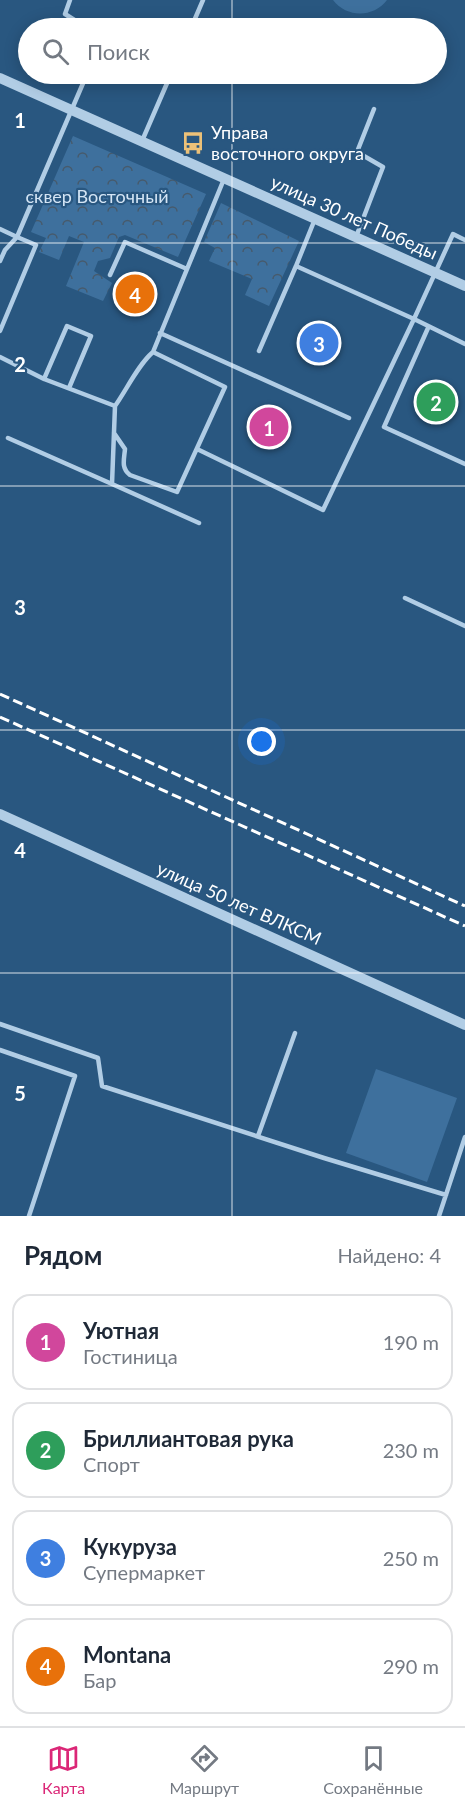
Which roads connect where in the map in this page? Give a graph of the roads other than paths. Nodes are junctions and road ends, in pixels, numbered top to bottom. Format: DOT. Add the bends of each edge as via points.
graph roads {
  1 [pos="70,0"];
  2 [pos="203,0"];
  3 [pos="71,18"];
  4 [pos="195,18"];
  5 [pos="0,78"];
  6 [pos="83,84"];
  7 [pos="167,84"];
  8 [pos="375,109"];
  9 [pos="71,110"];
  10 [pos="142,141"];
  11 [pos="225,178"];
  12 [pos="315,219"];
  13 [pos="0,229"];
  14 [pos="17,237"];
  15 [pos="356,237"];
  16 [pos="465,240"];
  17 [pos="0,261"];
  18 [pos="296,266"];
  19 [pos="187,269"];
  20 [pos="436,272"];
  21 [pos="110,275"];
  22 [pos="465,286"];
  23 [pos="414,320"];
  24 [pos="428,328"];
  25 [pos="0,331"];
  26 [pos="160,333"];
  27 [pos="465,344"];
  28 [pos="259,351"];
  29 [pos="153,352"];
  30 [pos="0,357"];
  31 [pos="44,379"];
  32 [pos="69,388"];
  33 [pos="115,406"];
  34 [pos="348,418"];
  35 [pos="114,433"];
  36 [pos="8,438"];
  37 [pos="197,449"];
  38 [pos="465,464"];
  39 [pos="112,484"];
  40 [pos="199,523"];
  41 [pos="405,598"];
  42 [pos="465,626"];
  43 [pos="0,814"];
  44 [pos="0,1024"];
  45 [pos="465,1025"];
  46 [pos="295,1033"];
  47 [pos="0,1050"];
  48 [pos="258,1136"];
  49 [pos="465,1137"];
  50 [pos="446,1195"];
  51 [pos="30,1216"];
  52 [pos="439,1216"];
  1 -- 3 [label="lane" via="65,14"];
  2 -- 4 [label="lane"];
  5 -- 9 [label="street, улица 30 лет Победы"];
  6 -- 9 [label="lane"];
  7 -- 10 [label="lane"];
  8 -- 15 [label="lane" via="357,152 382,167"];
  9 -- 10 [label="street, улица 30 лет Победы"];
  9 -- 14 [label="lane"];
  10 -- 11 [label="street, улица 30 лет Победы"];
  11 -- 12 [label="street, улица 30 лет Победы"];
  11 -- 19 [label="lane"];
  12 -- 15 [label="street, улица 30 лет Победы"];
  12 -- 18 [label="lane"];
  13 -- 14 [label="lane"];
  14 -- 17 [label="lane"];
  14 -- 25 [label="lane" via="36,245"];
  15 -- 20 [label="street, улица 30 лет Победы"];
  16 -- 20 [label="lane" via="453,234"];
  18 -- 23 [label="lane"];
  18 -- 28 [label="lane"];
  19 -- 21 [label="lane" via="124,242"];
  19 -- 26 [label="lane"];
  20 -- 22 [label="street, улица 30 лет Победы"];
  20 -- 23 [label="lane"];
  23 -- 24 [label="lane"];
  23 -- 37 [label="lane" via="323,510"];
  24 -- 27 [label="lane"];
  24 -- 38 [label="lane" via="384,427"];
  26 -- 29 [label="lane"];
  26 -- 34 [label="lane"];
  29 -- 33 [label="lane" via="143,360"];
  29 -- 37 [label="lane" via="225,387"];
  30 -- 31 [label="lane"];
  31 -- 32 [label="lane"];
  31 -- 32 [label="lane" via="67,326 91,336"];
  32 -- 33 [label="lane"];
  33 -- 35 [label="lane"];
  35 -- 37 [label="lane" via="125,449 125,471 177,492"];
  35 -- 39 [label="lane"];
  36 -- 39 [label="lane"];
  39 -- 40 [label="lane"];
  41 -- 42 [label="lane"];
  43 -- 45 [label="street, улица 50 лет ВЛКСМ"];
  44 -- 48 [label="lane" via="98,1058 102,1086"];
  46 -- 48 [label="lane"];
  47 -- 51 [label="lane" via="75,1076"];
  48 -- 50 [label="lane"];
  49 -- 50 [label="lane"];
  50 -- 52 [label="lane"];
}
